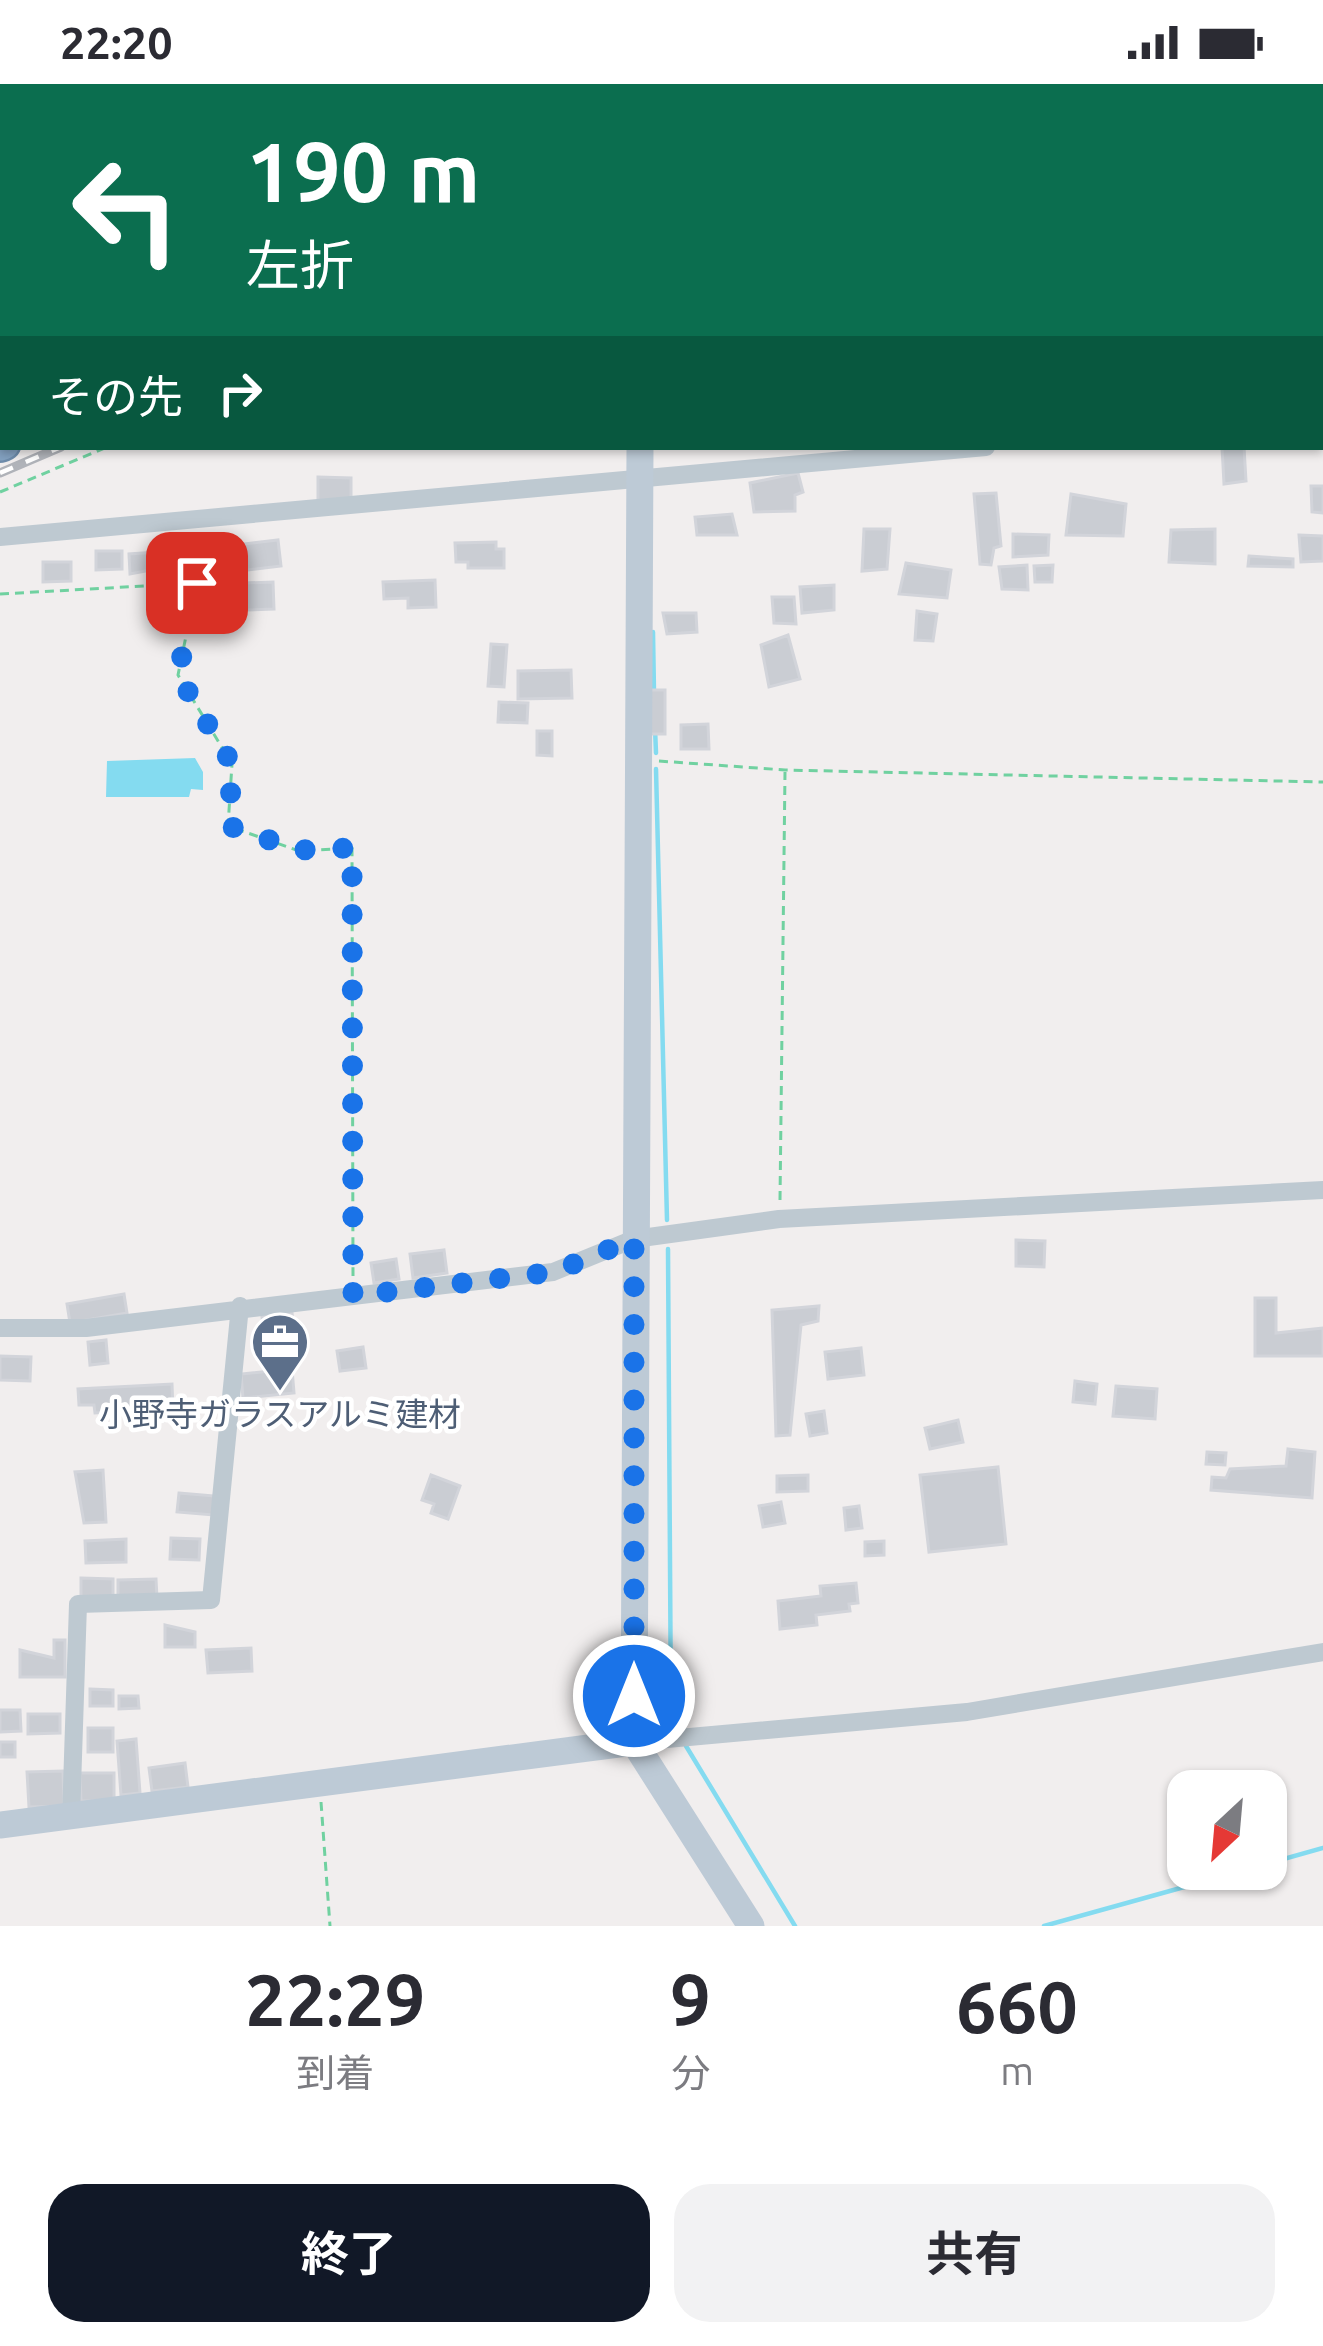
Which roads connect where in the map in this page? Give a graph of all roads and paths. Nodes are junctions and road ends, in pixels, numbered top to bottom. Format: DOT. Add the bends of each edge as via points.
graph roads {
  1 [pos="100,450"];
  2 [pos="640,450"];
  3 [pos="954,450"];
  4 [pos="639,480"];
  5 [pos="0,492"];
  6 [pos="0,538"];
  7 [pos="0,594"];
  8 [pos="639,760"];
  9 [pos="785,770"];
  10 [pos="1323,782"];
  11 [pos="1323,1190"];
  12 [pos="779,1220"];
  13 [pos="634,1239"];
  14 [pos="353,1296"];
  15 [pos="240,1306"];
  16 [pos="0,1328"];
  17 [pos="1323,1652"];
  18 [pos="634,1742"];
  19 [pos="320,1784"];
  20 [pos="71,1818"];
  21 [pos="0,1825"];
  22 [pos="330,1926"];
  23 [pos="751,1926"];
  1 -- 5 [label="path"];
  2 -- 4 [label="street"];
  3 -- 4 [label="street"];
  4 -- 6 [label="street"];
  4 -- 8 [label="street"];
  7 -- 14 [label="path" via="197,583 178,675 232,764 229,826 299,850 352,848"];
  8 -- 9 [label="path"];
  8 -- 13 [label="street"];
  9 -- 10 [label="path"];
  9 -- 12 [label="path"];
  11 -- 12 [label="street"];
  12 -- 13 [label="street"];
  13 -- 14 [label="street" via="554,1272"];
  13 -- 18 [label="street"];
  14 -- 15 [label="street"];
  15 -- 16 [label="street" via="86,1328"];
  15 -- 20 [label="street" via="211,1600 78,1604"];
  17 -- 18 [label="street" via="967,1712"];
  18 -- 19 [label="street"];
  18 -- 23 [label="street"];
  19 -- 20 [label="street"];
  19 -- 22 [label="path"];
  20 -- 21 [label="street"];
}
